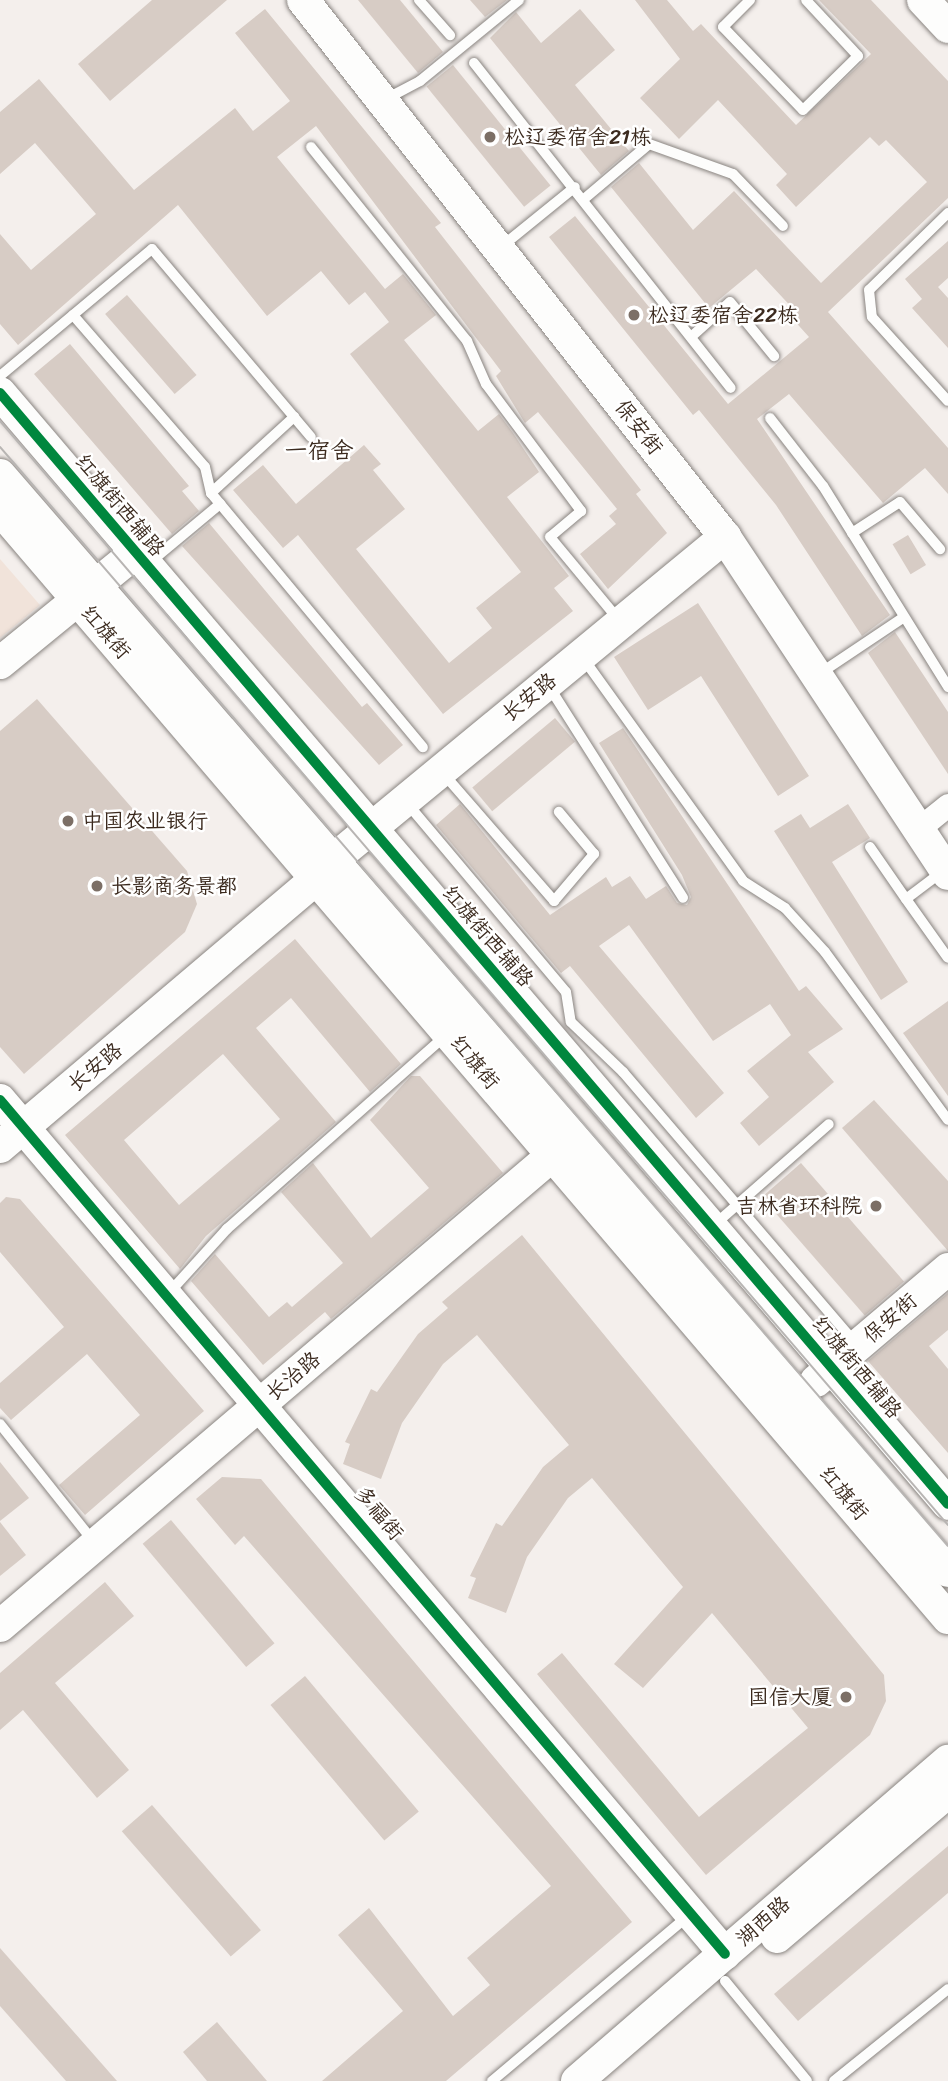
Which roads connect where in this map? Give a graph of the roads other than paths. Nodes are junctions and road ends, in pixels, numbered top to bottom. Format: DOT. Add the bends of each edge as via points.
graph roads {
  1 [pos="303,0"];
  2 [pos="419,0"];
  3 [pos="519,0"];
  4 [pos="750,0"];
  5 [pos="806,0"];
  6 [pos="923,0"];
  7 [pos="948,27"];
  8 [pos="450,35"];
  9 [pos="474,63"];
  10 [pos="382,100"];
  11 [pos="311,147"];
  12 [pos="575,187"];
  13 [pos="584,199"];
  14 [pos="948,213"];
  15 [pos="783,226"];
  16 [pos="499,249"];
  17 [pos="73,315"];
  18 [pos="691,337"];
  19 [pos="774,356"];
  20 [pos="0,376"];
  21 [pos="731,388"];
  22 [pos="0,393"];
  23 [pos="948,401"];
  24 [pos="294,416"];
  25 [pos="770,418"];
  26 [pos="311,437"];
  27 [pos="0,475"];
  28 [pos="211,493"];
  29 [pos="220,504"];
  30 [pos="0,509"];
  31 [pos="852,533"];
  32 [pos="725,537"];
  33 [pos="940,549"];
  34 [pos="141,559"];
  35 [pos="85,590"];
  36 [pos="904,617"];
  37 [pos="621,622"];
  38 [pos="581,655"];
  39 [pos="0,663"];
  40 [pos="816,676"];
  41 [pos="547,683"];
  42 [pos="948,687"];
  43 [pos="431,759"];
  44 [pos="404,800"];
  45 [pos="948,805"];
  46 [pos="559,812"];
  47 [pos="370,827"];
  48 [pos="918,829"];
  49 [pos="870,847"];
  50 [pos="326,868"];
  51 [pos="947,872"];
  52 [pos="683,898"];
  53 [pos="906,899"];
  54 [pos="948,958"];
  55 [pos="450,1032"];
  56 [pos="0,1100"];
  57 [pos="948,1120"];
  58 [pos="829,1124"];
  59 [pos="12,1138"];
  60 [pos="554,1154"];
  61 [pos="724,1217"];
  62 [pos="948,1269"];
  63 [pos="167,1294"];
  64 [pos="858,1346"];
  65 [pos="832,1368"];
  66 [pos="801,1395"];
  67 [pos="261,1403"];
  68 [pos="0,1424"];
  69 [pos="948,1504"];
  70 [pos="96,1544"];
  71 [pos="948,1571"];
  72 [pos="948,1618"];
  73 [pos="0,1626"];
  74 [pos="948,1760"];
  75 [pos="948,1792"];
  76 [pos="691,1913"];
  77 [pos="725,1967"];
  78 [pos="948,1989"];
  79 [pos="492,2081"];
  80 [pos="576,2081"];
  81 [pos="608,2081"];
  82 [pos="807,2081"];
  83 [pos="834,2081"];
  1 -- 10 [label="street, 保安街"];
  2 -- 8 [label="lane"];
  3 -- 10 [label="lane" via="420,81"];
  4 -- 5 [label="lane" via="723,27 803,110 858,56"];
  6 -- 7 [label="street"];
  9 -- 12 [label="lane"];
  10 -- 16 [label="street, 保安街"];
  11 -- 37 [label="lane" via="467,341 486,384 581,511 550,537"];
  12 -- 13 [label="lane"];
  12 -- 16 [label="lane"];
  13 -- 15 [label="lane" via="649,144 733,174"];
  13 -- 18 [label="lane"];
  14 -- 23 [label="lane" via="869,290 872,317"];
  16 -- 32 [label="street, 保安街"];
  17 -- 20 [label="lane"];
  17 -- 24 [label="lane" via="152,249"];
  17 -- 28 [label="lane" via="205,467"];
  18 -- 19 [label="lane" via="730,302"];
  18 -- 21 [label="lane"];
  22 -- 34 [label="street, 红旗街西辅路"];
  24 -- 26 [label="lane"];
  24 -- 28 [label="lane"];
  25 -- 31 [label="lane"];
  27 -- 35 [label="street, 红旗街"];
  28 -- 29 [label="lane"];
  29 -- 34 [label="lane"];
  29 -- 43 [label="lane"];
  30 -- 35 [label="street, 红旗街"];
  31 -- 33 [label="lane" via="900,502"];
  31 -- 36 [label="lane"];
  32 -- 37 [label="street, 长安路"];
  32 -- 40 [label="street, 保安街"];
  34 -- 35 [label="street"];
  34 -- 47 [label="street, 红旗街西辅路"];
  35 -- 39 [label="street"];
  35 -- 50 [label="street, 红旗街"];
  36 -- 40 [label="lane"];
  36 -- 42 [label="lane"];
  37 -- 38 [label="street, 长安路"];
  38 -- 41 [label="street, 长安路"];
  38 -- 57 [label="lane" via="743,881 785,908 825,952"];
  40 -- 48 [label="street, 保安街"];
  41 -- 43 [label="street, 长安路"];
  41 -- 52 [label="lane"];
  43 -- 44 [label="street, 长安路"];
  43 -- 46 [label="lane" via="554,901 594,853"];
  44 -- 47 [label="street, 长安路"];
  44 -- 61 [label="lane" via="566,992 571,1022 623,1072"];
  45 -- 48 [label="street"];
  47 -- 50 [label="street, 长安路"];
  47 -- 61 [label="street, 红旗街西辅路"];
  48 -- 51 [label="street, 保安街"];
  49 -- 53 [label="lane"];
  50 -- 55 [label="street, 红旗街"];
  50 -- 59 [label="street, 长安路"];
  50 -- 66 [label="street, 红旗街"];
  51 -- 53 [label="lane"];
  53 -- 54 [label="lane"];
  55 -- 60 [label="street, 红旗街"];
  55 -- 63 [label="lane" via="227,1229"];
  56 -- 59 [label="street, 多福街"];
  58 -- 61 [label="lane"];
  59 -- 63 [label="street, 多福街"];
  60 -- 67 [label="street, 长治路"];
  60 -- 72 [label="street, 红旗街"];
  61 -- 64 [label="lane"];
  61 -- 65 [label="street, 红旗街西辅路"];
  62 -- 64 [label="street, 保安街"];
  63 -- 67 [label="street, 多福街"];
  64 -- 65 [label="street, 保安街"];
  65 -- 66 [label="street, 保安街"];
  65 -- 69 [label="street, 红旗街西辅路"];
  66 -- 71 [label="street, 红旗街"];
  67 -- 70 [label="street, 长治路"];
  67 -- 76 [label="street, 多福街"];
  68 -- 70 [label="lane"];
  70 -- 73 [label="street, 长治路"];
  74 -- 77 [label="street, 湖西路"];
  75 -- 77 [label="street, 湖西路"];
  76 -- 77 [label="street, 多福街"];
  76 -- 79 [label="lane"];
  77 -- 80 [label="street, 湖西路"];
  77 -- 81 [label="street, 湖西路"];
  77 -- 82 [label="lane"];
  78 -- 83 [label="lane"];
}
